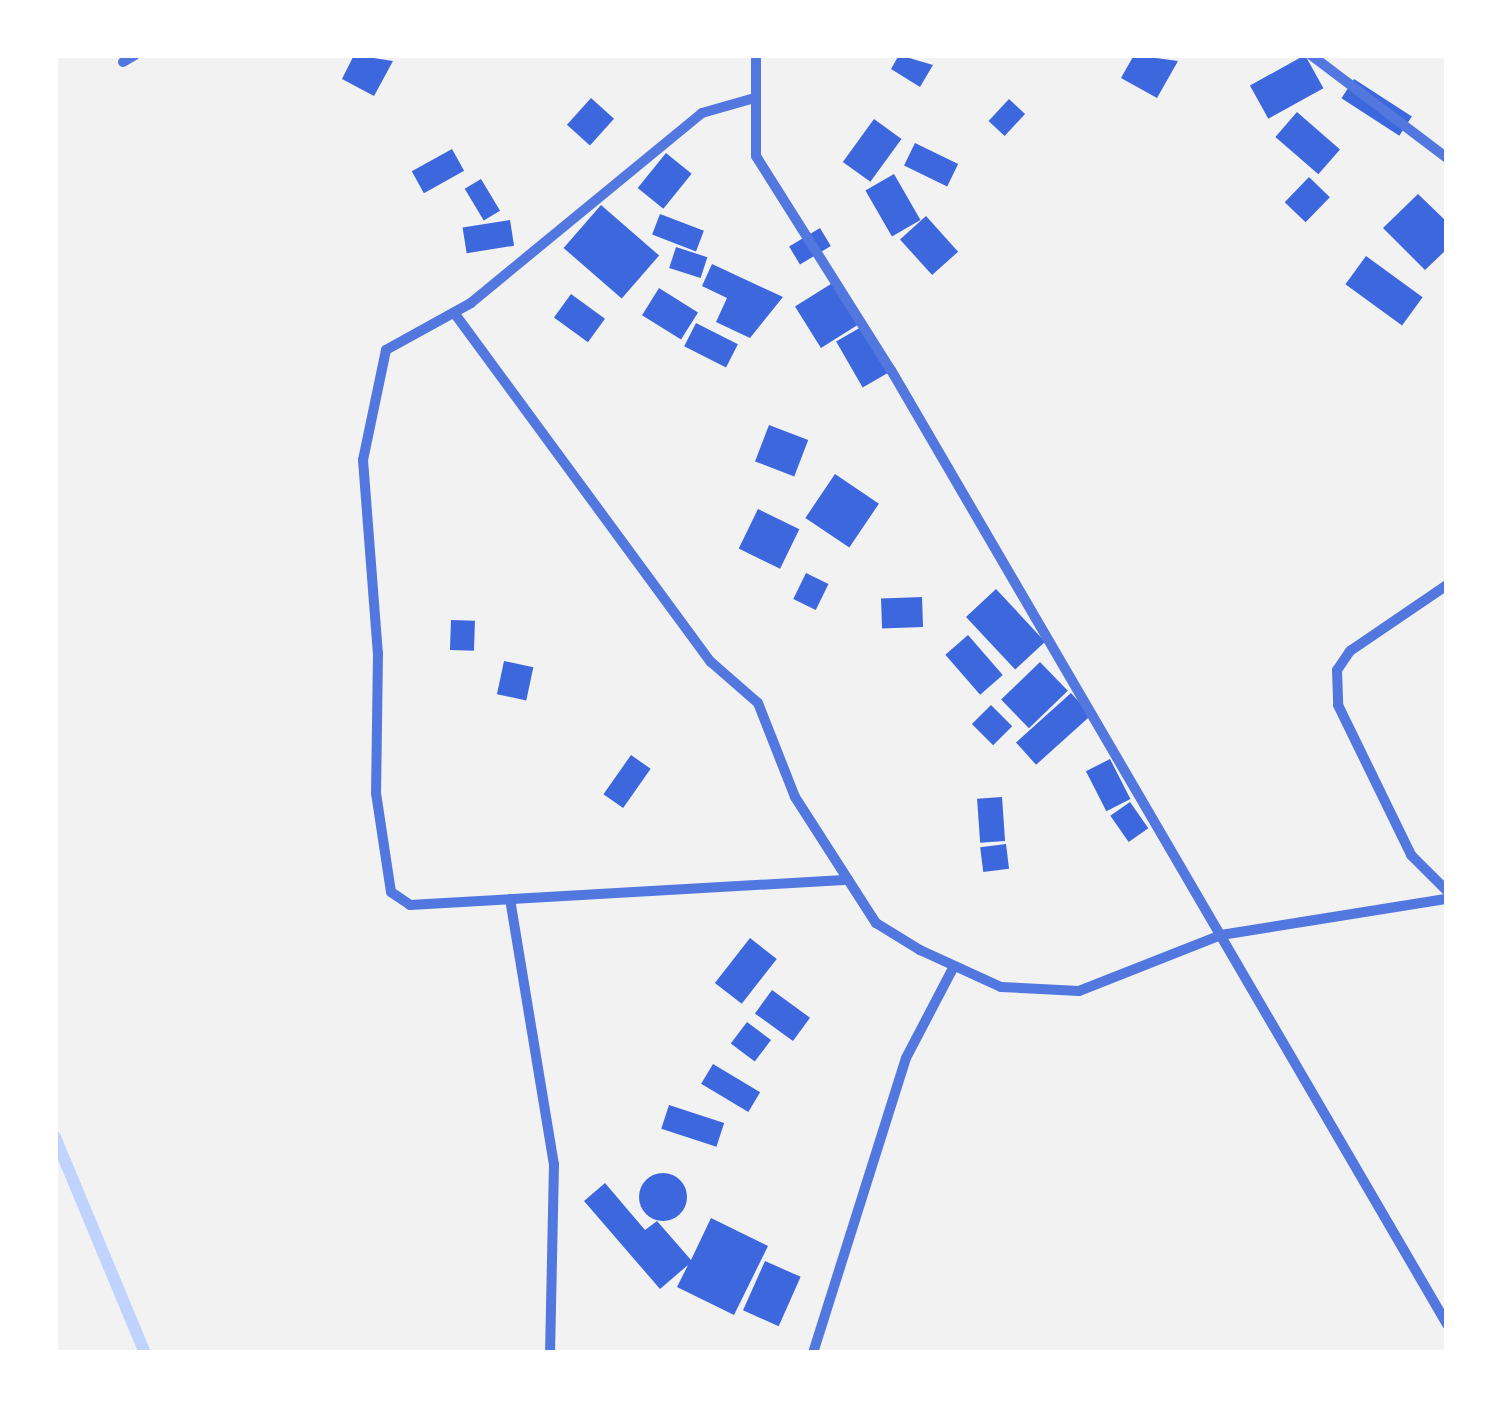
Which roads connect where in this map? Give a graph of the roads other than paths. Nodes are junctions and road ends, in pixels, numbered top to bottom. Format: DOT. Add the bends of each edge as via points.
graph roads {
  1 [pos="134,55"];
  2 [pos="756,55"];
  3 [pos="1311,55"];
  4 [pos="123,62"];
  5 [pos="751,99"];
  6 [pos="1447,158"];
  7 [pos="455,314"];
  8 [pos="1447,586"];
  9 [pos="848,880"];
  10 [pos="1447,891"];
  11 [pos="510,898"];
  12 [pos="1447,900"];
  13 [pos="1221,936"];
  14 [pos="952,968"];
  15 [pos="1447,1324"];
  16 [pos="550,1353"];
  17 [pos="812,1353"];
  1 -- 4 [label="street"];
  2 -- 5 [label="street"];
  3 -- 6 [label="street"];
  5 -- 7 [label="street" via="702,113"];
  5 -- 13 [label="street" via="756,156"];
  7 -- 9 [label="street" via="710,662 758,703 794,797"];
  7 -- 11 [label="street" via="417,326 386,350 362,460 378,653 376,793 398,901"];
  8 -- 10 [label="street" via="1350,651 1337,670 1338,704 1411,855"];
  9 -- 11 [label="street"];
  9 -- 14 [label="street" via="876,923"];
  11 -- 16 [label="street" via="554,1164"];
  12 -- 13 [label="street"];
  13 -- 14 [label="street" via="1079,990 1002,987"];
  13 -- 15 [label="street"];
  14 -- 17 [label="street" via="906,1058"];
}
